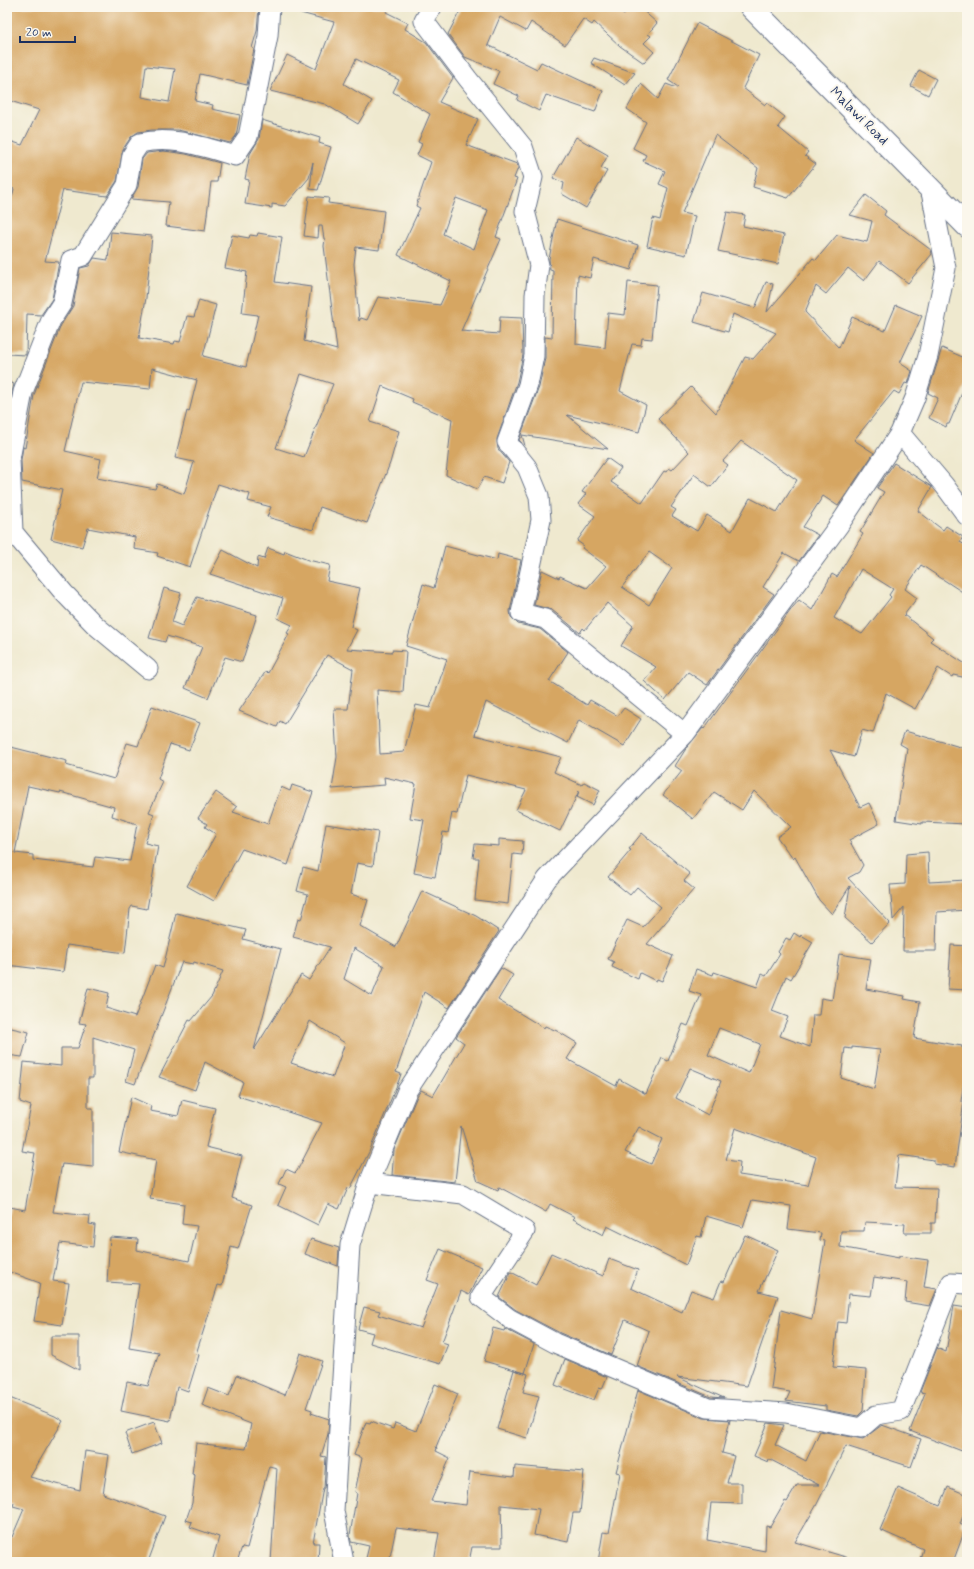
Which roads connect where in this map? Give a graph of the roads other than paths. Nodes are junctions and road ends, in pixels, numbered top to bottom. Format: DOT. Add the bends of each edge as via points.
graph roads {
  1 [pos="270,7"];
  2 [pos="432,7"];
  3 [pos="751,7"];
  4 [pos="930,187"];
  5 [pos="967,226"];
  6 [pos="12,422"];
  7 [pos="900,433"];
  8 [pos="967,516"];
  9 [pos="148,670"];
  10 [pos="685,734"];
  11 [pos="369,1183"];
  12 [pos="967,1284"];
  13 [pos="344,1562"];
  1 -- 6 [label="street" via="268,36 248,137 235,156 191,143 155,139 140,143 132,155 127,185 83,256 71,260 62,303 51,320"];
  2 -- 10 [label="street" via="424,21 523,147 533,177 525,211 539,266 535,295 534,356 528,385 507,442 527,467 539,496 541,520 521,614 545,619"];
  3 -- 4 [label="main road, Malawi Road"];
  4 -- 5 [label="main road, Malawi Road"];
  4 -- 7 [label="street" via="946,268 928,356 915,398"];
  6 -- 9 [label="street" via="10,459 14,532 64,593 95,625"];
  7 -- 8 [label="street"];
  7 -- 10 [label="street" via="839,525"];
  10 -- 11 [label="street" via="547,879 408,1091"];
  11 -- 12 [label="street" via="463,1194 524,1231 481,1297 510,1319 554,1343 708,1408 786,1413 861,1428 876,1415 901,1411 951,1283"];
  11 -- 13 [label="street" via="350,1245 334,1511"];
}
